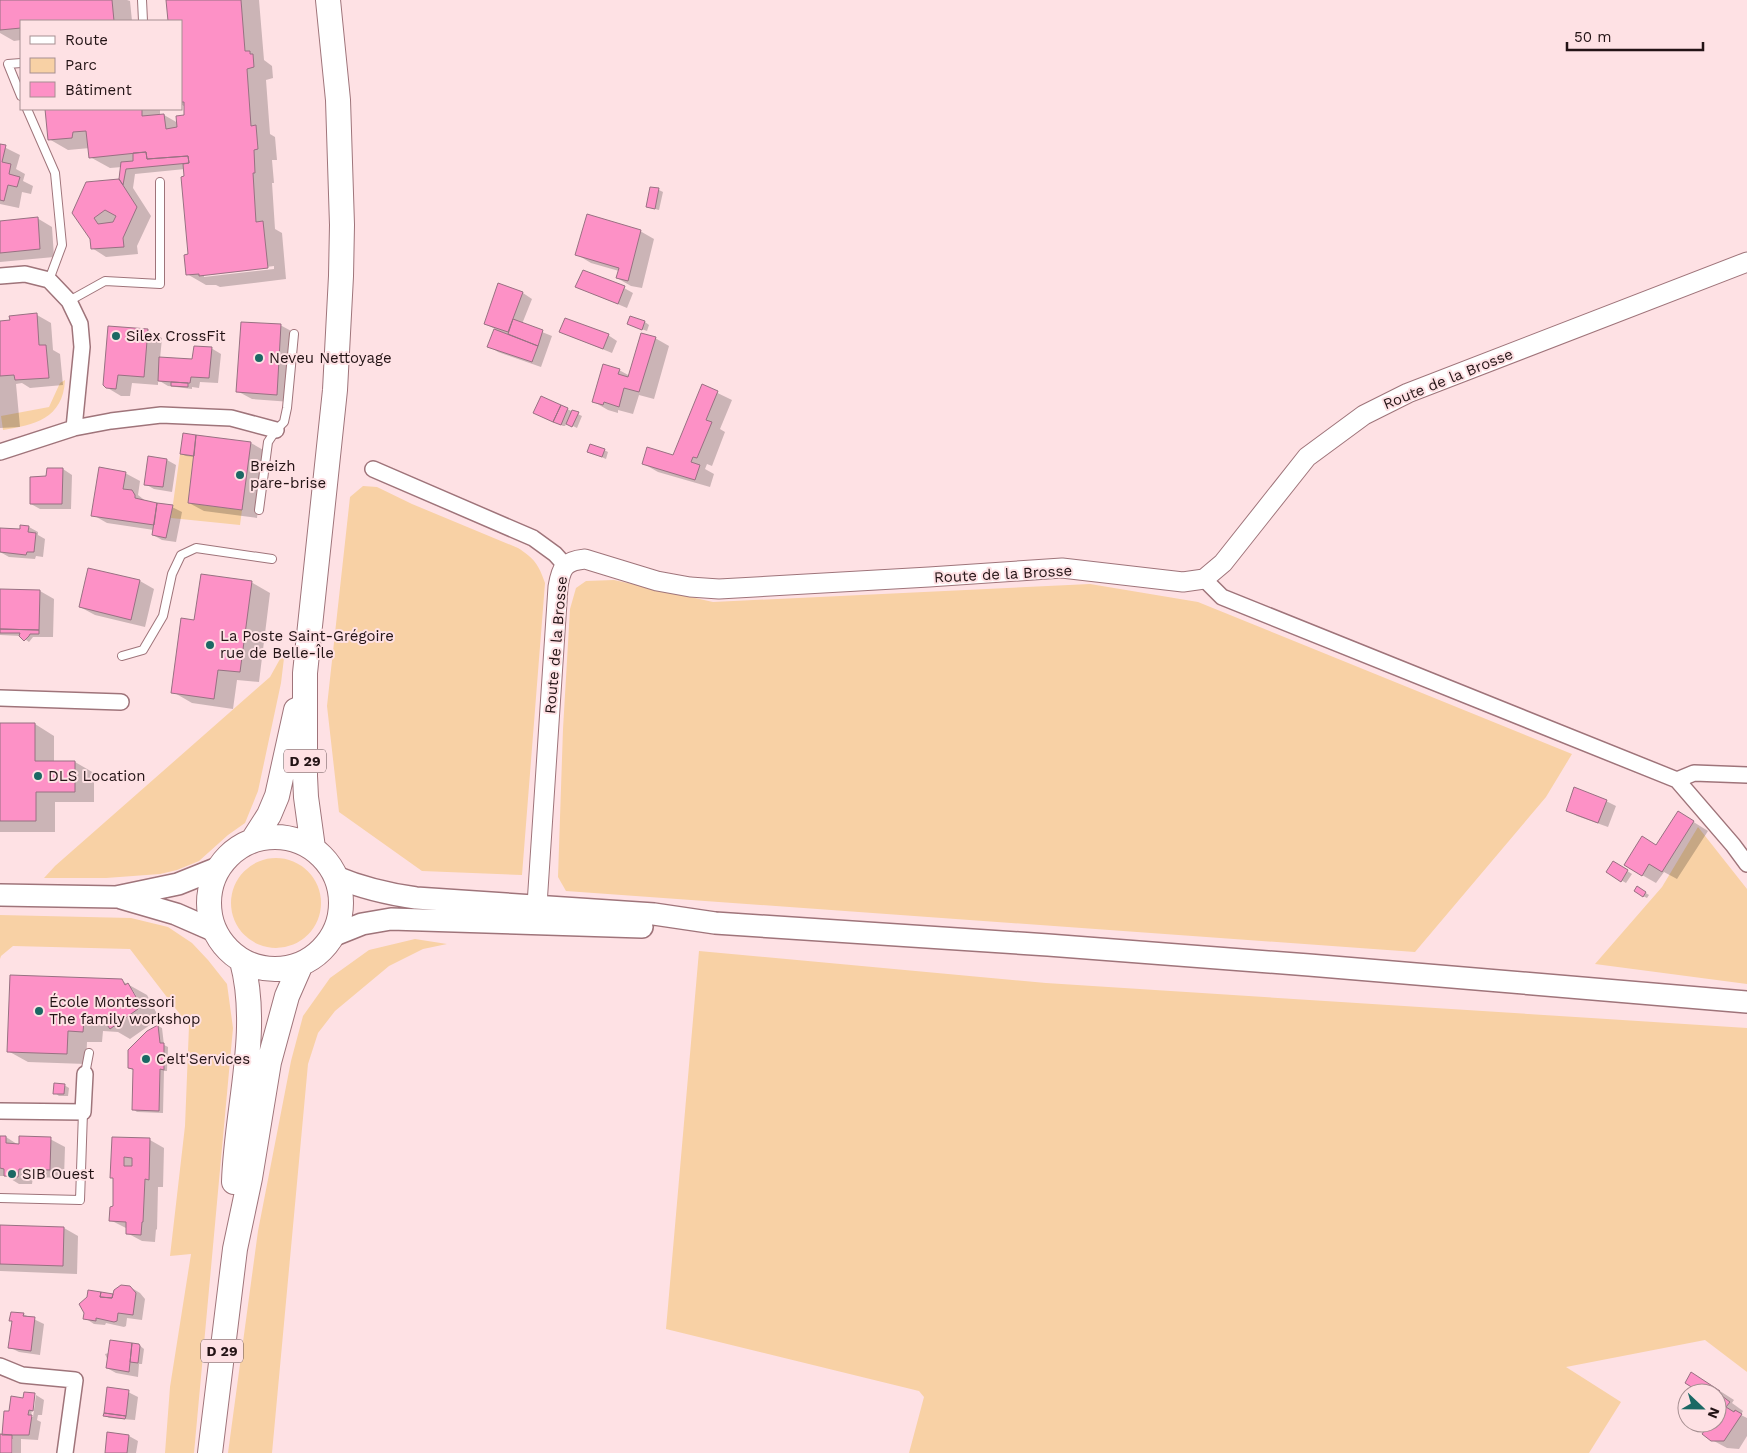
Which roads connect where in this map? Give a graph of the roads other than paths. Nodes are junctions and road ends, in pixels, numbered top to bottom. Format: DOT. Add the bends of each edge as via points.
graph roads {
  1 [pos="142,0"];
  2 [pos="328,0"];
  3 [pos="142,20"];
  4 [pos="20,63"];
  5 [pos="20,94"];
  6 [pos="27,110"];
  7 [pos="160,182"];
  8 [pos="1747,262"];
  9 [pos="0,276"];
  10 [pos="49,280"];
  11 [pos="69,301"];
  12 [pos="294,334"];
  13 [pos="74,428"];
  14 [pos="276,430"];
  15 [pos="0,452"];
  16 [pos="373,469"];
  17 [pos="259,510"];
  18 [pos="272,559"];
  19 [pos="565,565"];
  20 [pos="1204,579"];
  21 [pos="122,656"];
  22 [pos="305,672"];
  23 [pos="0,698"];
  24 [pos="121,702"];
  25 [pos="1747,775"];
  26 [pos="1677,780"];
  27 [pos="254,840"];
  28 [pos="313,848"];
  29 [pos="1747,864"];
  30 [pos="218,868"];
  31 [pos="336,877"];
  32 [pos="0,895"];
  33 [pos="116,897"];
  34 [pos="537,915"];
  35 [pos="215,931"];
  36 [pos="332,936"];
  37 [pos="242,961"];
  38 [pos="301,964"];
  39 [pos="1747,1002"];
  40 [pos="89,1053"];
  41 [pos="85,1074"];
  42 [pos="0,1111"];
  43 [pos="84,1112"];
  44 [pos="0,1198"];
  45 [pos="235,1249"];
  46 [pos="0,1366"];
  47 [pos="65,1453"];
  48 [pos="210,1453"];
  1 -- 3 [label="lane"];
  2 -- 22 [label="main road, D 29" via="340,144 341,276 333,409"];
  4 -- 5 [label="lane" via="8,64"];
  6 -- 10 [label="lane" via="55,173 62,245"];
  7 -- 11 [label="lane" via="160,284 105,281"];
  8 -- 20 [label="street, Route de la Brosse" via="1408,393 1364,416 1307,457 1223,562"];
  9 -- 10 [label="street" via="25,274"];
  10 -- 11 [label="street"];
  11 -- 13 [label="street" via="80,324 82,347"];
  12 -- 14 [label="lane" via="287,408 284,422"];
  13 -- 14 [label="street" via="152,416 189,415 231,418"];
  13 -- 15 [label="street"];
  14 -- 17 [label="lane" via="268,442"];
  16 -- 19 [label="street" via="533,538 556,554"];
  18 -- 21 [label="lane" via="196,548 181,556 172,574 163,616 143,650"];
  19 -- 20 [label="street, Route de la Brosse" via="573,560 585,560 657,582 719,589 1062,568 1183,582"];
  19 -- 34 [label="street, Route de la Brosse" via="558,587"];
  20 -- 26 [label="street" via="1222,597"];
  22 -- 27 [label="main road, D 29" via="277,796"];
  22 -- 28 [label="main road, D 29" via="306,797"];
  23 -- 24 [label="street"];
  25 -- 26 [label="street" via="1694,773"];
  26 -- 29 [label="street"];
  27 -- 28 [label="main road" via="284,837"];
  27 -- 30 [label="main road" via="240,846"];
  28 -- 31 [label="main road" via="331,866"];
  30 -- 33 [label="main road" via="178,884"];
  30 -- 35 [label="main road" via="208,899"];
  31 -- 34 [label="main road" via="392,895"];
  31 -- 36 [label="main road" via="341,907 339,922"];
  32 -- 33 [label="main road"];
  33 -- 35 [label="main road" via="176,914"];
  34 -- 36 [label="main road" via="391,919 362,924"];
  34 -- 39 [label="main road" via="654,914 715,923 1106,950"];
  35 -- 37 [label="main road" via="222,943"];
  36 -- 38 [label="main road" via="324,948"];
  37 -- 38 [label="main road" via="271,969"];
  37 -- 45 [label="main road, D 29" via="250,1015 234,1179"];
  38 -- 45 [label="main road, D 29" via="269,1062"];
  40 -- 41 [label="lane"];
  41 -- 43 [label="street"];
  42 -- 43 [label="street"];
  43 -- 44 [label="lane" via="80,1200"];
  45 -- 48 [label="main road, D 29"];
  46 -- 47 [label="street" via="22,1375 75,1380"];
}
